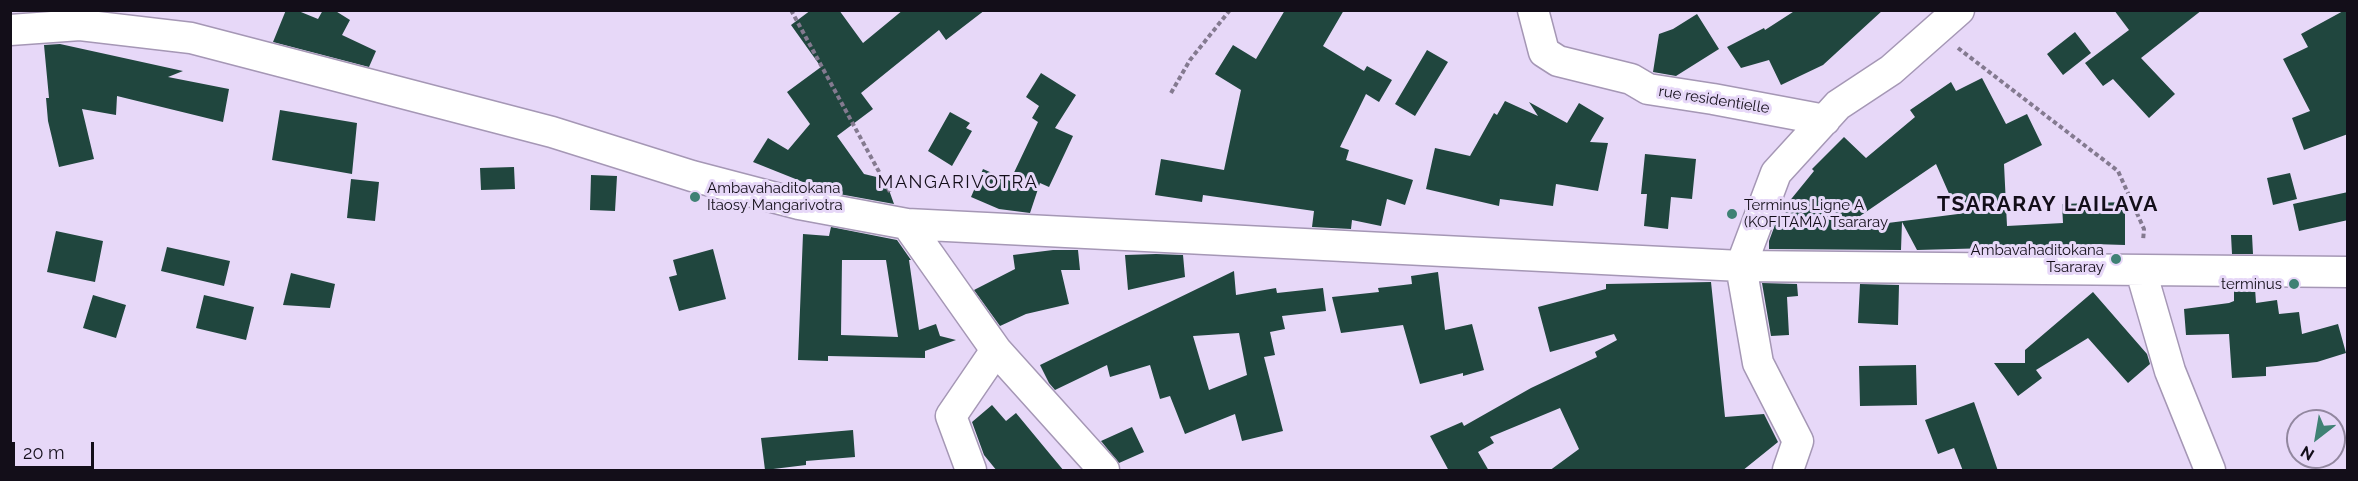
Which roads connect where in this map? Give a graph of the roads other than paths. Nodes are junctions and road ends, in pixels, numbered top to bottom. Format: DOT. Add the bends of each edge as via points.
graph roads {
  1 [pos="1533,10"];
  2 [pos="1959,10"];
  3 [pos="10,30"];
  4 [pos="1825,120"];
  5 [pos="908,224"];
  6 [pos="1740,266"];
  7 [pos="2140,271"];
  8 [pos="2348,272"];
  9 [pos="996,350"];
  10 [pos="971,471"];
  11 [pos="1104,471"];
  12 [pos="1788,471"];
  13 [pos="2210,471"];
  1 -- 4 [label="street, rue residentielle" via="1544,52 1558,61 1631,79 1648,90"];
  2 -- 4 [label="street" via="1891,70 1838,105"];
  3 -- 5 [label="street" via="80,25 191,38 552,132 745,190"];
  4 -- 6 [label="street" via="1776,173"];
  5 -- 6 [label="street"];
  5 -- 9 [label="street"];
  6 -- 7 [label="street"];
  6 -- 12 [label="street" via="1758,363 1798,441"];
  7 -- 8 [label="street"];
  7 -- 13 [label="street" via="2170,371"];
  9 -- 10 [label="street" via="951,416"];
  9 -- 11 [label="street"];
}
